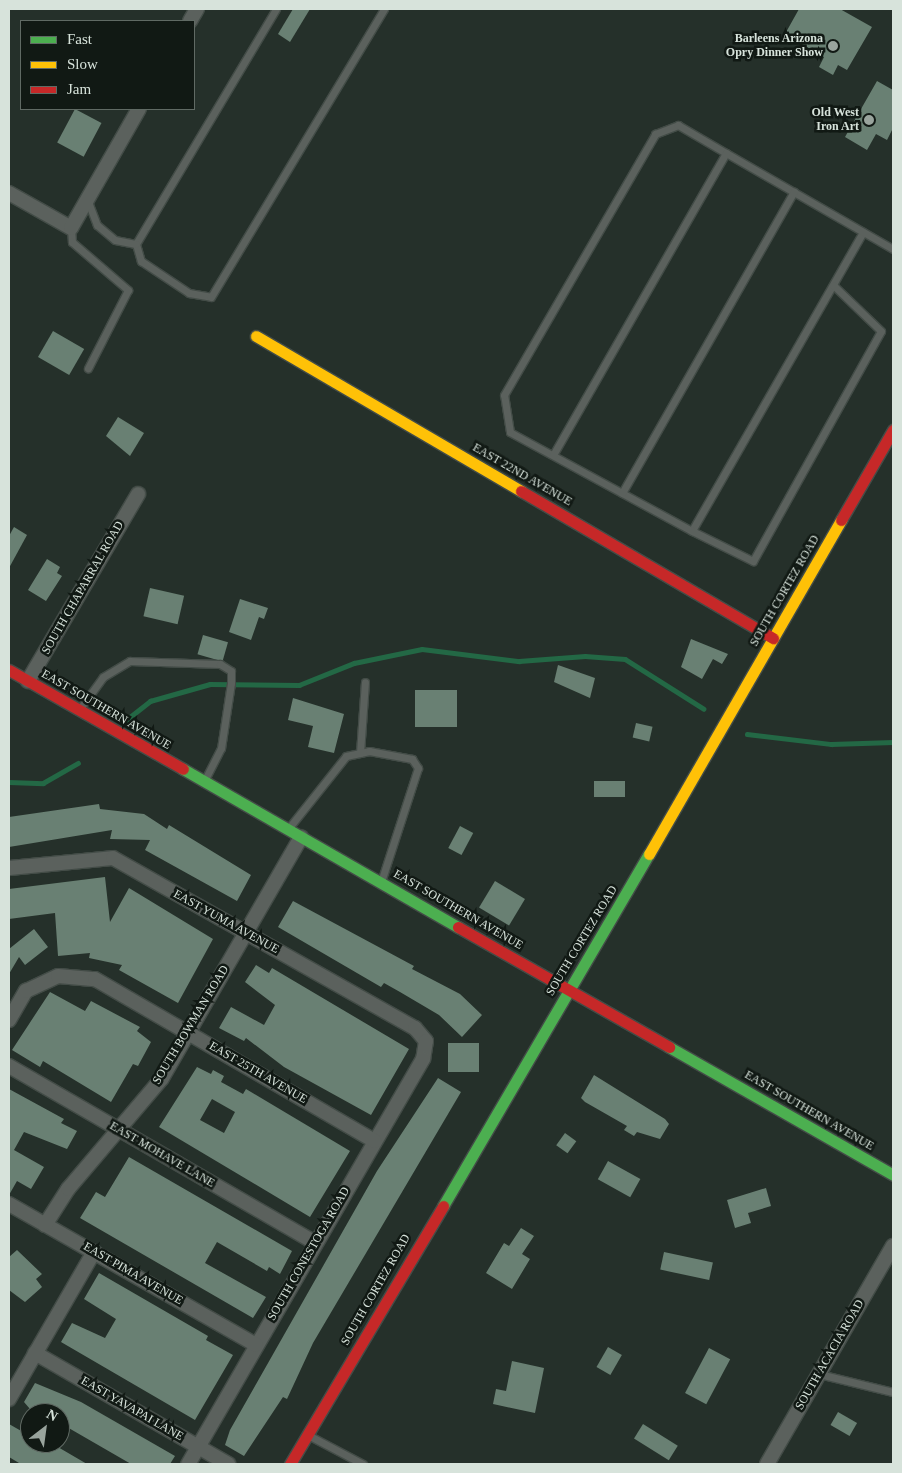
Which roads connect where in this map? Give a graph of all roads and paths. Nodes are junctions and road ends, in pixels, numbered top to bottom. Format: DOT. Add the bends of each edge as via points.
graph roads {
  1 [pos="197,9"];
  2 [pos="276,9"];
  3 [pos="384,9"];
  4 [pos="191,20"];
  5 [pos="139,110"];
  6 [pos="726,153"];
  7 [pos="794,192"];
  8 [pos="9,193"];
  9 [pos="87,199"];
  10 [pos="70,228"];
  11 [pos="864,232"];
  12 [pos="136,244"];
  13 [pos="893,249"];
  14 [pos="833,285"];
  15 [pos="256,336"];
  16 [pos="88,368"];
  17 [pos="893,430"];
  18 [pos="553,455"];
  19 [pos="622,493"];
  20 [pos="138,494"];
  21 [pos="692,531"];
  22 [pos="773,638"];
  23 [pos="9,670"];
  24 [pos="28,681"];
  25 [pos="365,682"];
  26 [pos="79,710"];
  27 [pos="360,753"];
  28 [pos="204,781"];
  29 [pos="288,829"];
  30 [pos="301,837"];
  31 [pos="9,868"];
  32 [pos="381,882"];
  33 [pos="246,933"];
  34 [pos="569,990"];
  35 [pos="9,1020"];
  36 [pos="188,1033"];
  37 [pos="426,1042"];
  38 [pos="9,1066"];
  39 [pos="120,1130"];
  40 [pos="375,1141"];
  41 [pos="893,1175"];
  42 [pos="9,1204"];
  43 [pos="45,1225"];
  44 [pos="315,1243"];
  45 [pos="893,1246"];
  46 [pos="94,1252"];
  47 [pos="256,1345"];
  48 [pos="35,1353"];
  49 [pos="819,1374"];
  50 [pos="893,1392"];
  51 [pos="9,1399"];
  52 [pos="308,1435"];
  53 [pos="198,1447"];
  54 [pos="188,1464"];
  55 [pos="228,1464"];
  56 [pos="290,1464"];
  57 [pos="363,1464"];
  58 [pos="768,1464"];
  1 -- 4 [label="street"];
  2 -- 12 [label="lane"];
  3 -- 12 [label="lane" via="211,297 189,293 141,261"];
  5 -- 9 [label="street"];
  6 -- 7 [label="lane"];
  6 -- 18 [label="lane"];
  6 -- 18 [label="lane" via="678,125 655,134 504,395 510,432"];
  7 -- 11 [label="lane"];
  7 -- 19 [label="lane"];
  8 -- 10 [label="street"];
  9 -- 10 [label="street"];
  9 -- 12 [label="lane" via="97,225 115,240"];
  10 -- 16 [label="lane" via="72,242 128,290"];
  11 -- 13 [label="lane"];
  11 -- 14 [label="lane"];
  14 -- 21 [label="lane"];
  14 -- 21 [label="lane" via="881,331 753,561"];
  15 -- 22 [label="street, EAST 22ND AVENUE"];
  17 -- 22 [label="street, SOUTH CORTEZ ROAD"];
  18 -- 19 [label="lane"];
  19 -- 21 [label="lane"];
  20 -- 24 [label="street, SOUTH CHAPARRAL ROAD"];
  22 -- 34 [label="street, SOUTH CORTEZ ROAD"];
  23 -- 24 [label="street, EAST SOUTHERN AVENUE"];
  24 -- 26 [label="street, EAST SOUTHERN AVENUE"];
  25 -- 27 [label="lane"];
  26 -- 28 [label="street, EAST SOUTHERN AVENUE"];
  26 -- 28 [label="lane" via="103,677 130,661 220,664 231,671 221,748"];
  27 -- 29 [label="lane" via="346,756 336,766"];
  27 -- 32 [label="lane" via="398,753 412,759 418,768"];
  28 -- 29 [label="street, EAST SOUTHERN AVENUE"];
  29 -- 30 [label="street, EAST SOUTHERN AVENUE"];
  30 -- 32 [label="street, EAST SOUTHERN AVENUE"];
  30 -- 33 [label="street, SOUTH BOWMAN ROAD"];
  31 -- 33 [label="street, EAST YUMA AVENUE" via="113,858"];
  32 -- 34 [label="street, EAST SOUTHERN AVENUE"];
  33 -- 36 [label="street, SOUTH BOWMAN ROAD"];
  33 -- 37 [label="street, EAST YUMA AVENUE" via="415,1028"];
  34 -- 41 [label="street, EAST SOUTHERN AVENUE"];
  34 -- 52 [label="street, SOUTH CORTEZ ROAD"];
  35 -- 36 [label="street, EAST 25TH AVENUE" via="26,991 58,976 95,979"];
  36 -- 39 [label="street, SOUTH BOWMAN ROAD" via="162,1078"];
  36 -- 40 [label="street, EAST 25TH AVENUE"];
  37 -- 40 [label="street, SOUTH CONESTOGA ROAD" via="423,1059"];
  38 -- 39 [label="street, EAST MOHAVE LANE"];
  39 -- 43 [label="street, SOUTH BOWMAN ROAD" via="68,1189"];
  39 -- 44 [label="street, EAST MOHAVE LANE"];
  40 -- 44 [label="street, SOUTH CONESTOGA ROAD"];
  42 -- 43 [label="street, EAST PIMA AVENUE"];
  43 -- 46 [label="street, EAST PIMA AVENUE"];
  44 -- 47 [label="street, SOUTH CONESTOGA ROAD"];
  45 -- 49 [label="street, SOUTH ACACIA ROAD"];
  46 -- 47 [label="street, EAST PIMA AVENUE"];
  46 -- 48 [label="street"];
  47 -- 53 [label="street, SOUTH CONESTOGA ROAD"];
  48 -- 51 [label="street"];
  48 -- 53 [label="street, EAST YAVAPAI LANE"];
  49 -- 50 [label="lane"];
  49 -- 58 [label="street, SOUTH ACACIA ROAD"];
  52 -- 56 [label="street, SOUTH CORTEZ ROAD"];
  52 -- 57 [label="lane"];
  53 -- 54 [label="street, SOUTH CONESTOGA ROAD"];
  53 -- 55 [label="street, EAST YAVAPAI LANE"];
}
